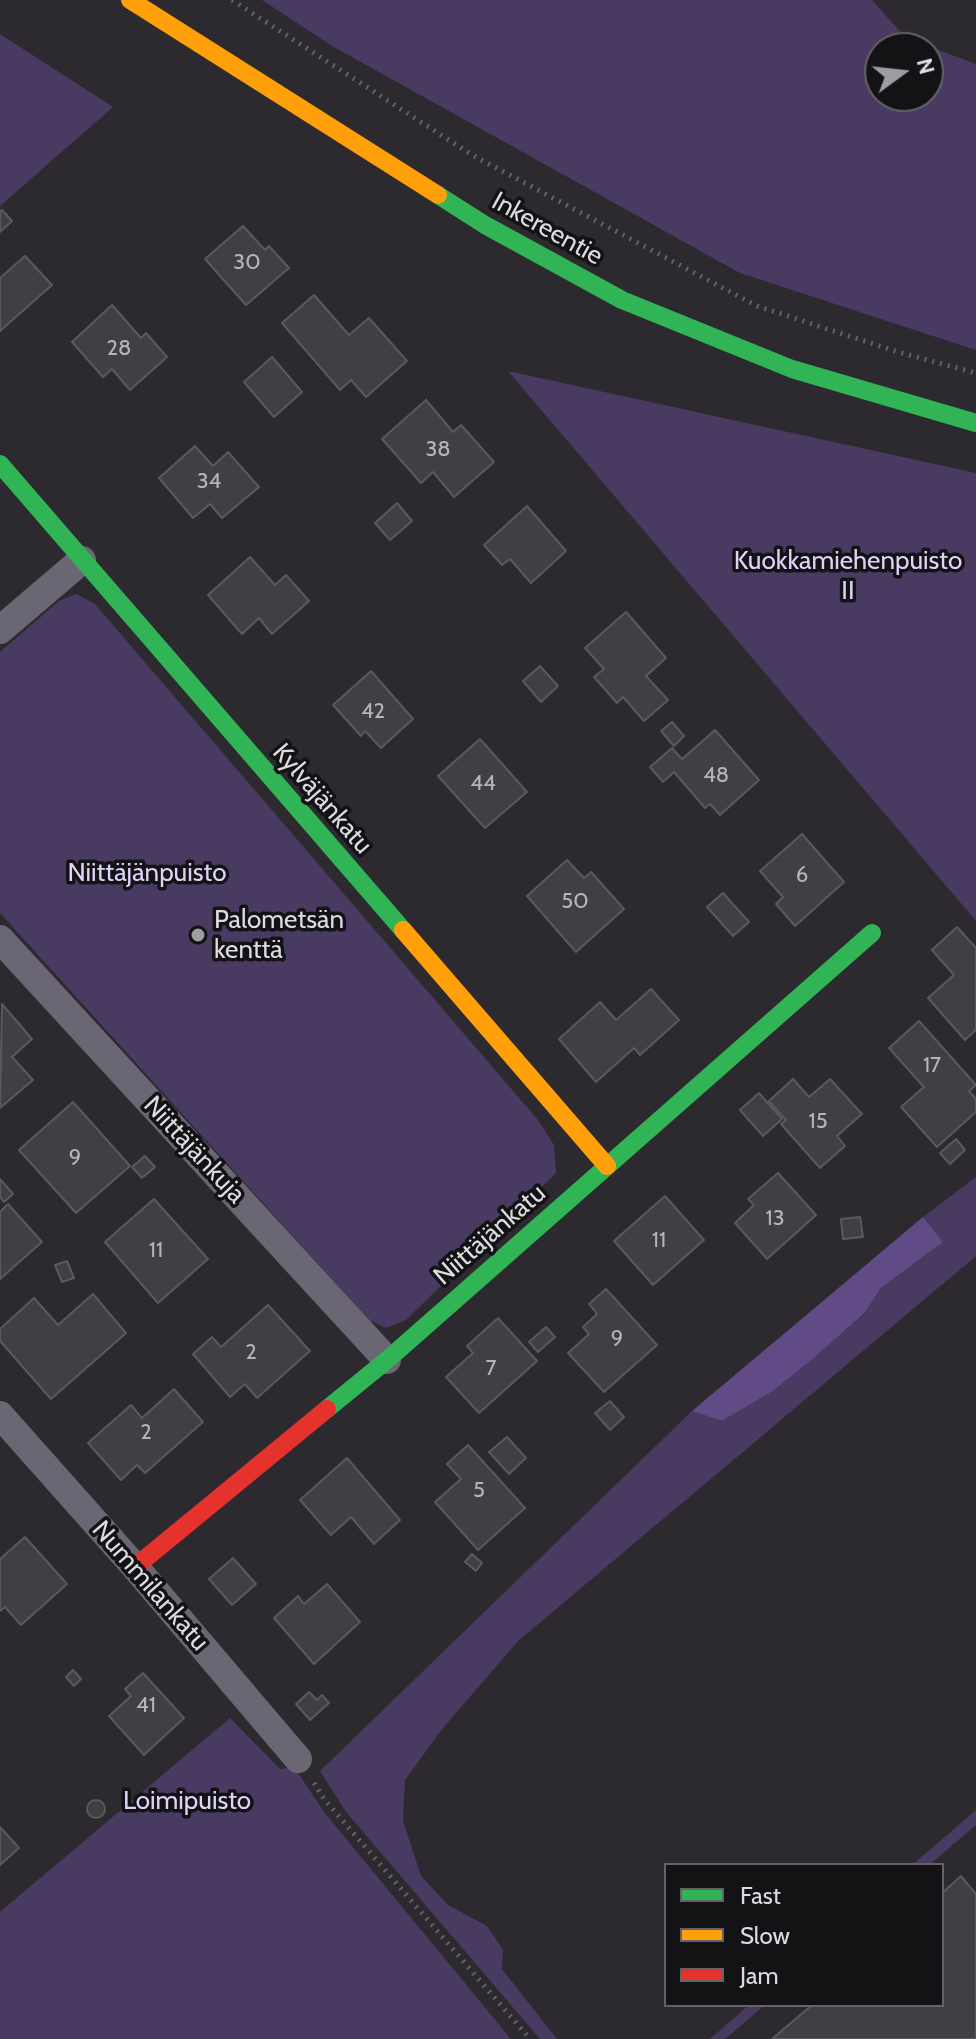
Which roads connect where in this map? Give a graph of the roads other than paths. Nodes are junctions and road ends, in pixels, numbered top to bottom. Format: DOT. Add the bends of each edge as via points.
graph roads {
  1 [pos="130,0"];
  2 [pos="976,423"];
  3 [pos="0,464"];
  4 [pos="82,560"];
  5 [pos="0,630"];
  6 [pos="872,933"];
  7 [pos="0,939"];
  8 [pos="607,1166"];
  9 [pos="387,1360"];
  10 [pos="0,1415"];
  11 [pos="135,1567"];
  12 [pos="298,1759"];
  1 -- 2 [label="street, Inkereentie" via="485,225 622,300 792,369"];
  3 -- 4 [label="street, Kylväjänkatu"];
  4 -- 5 [label="street"];
  4 -- 8 [label="street, Kylväjänkatu"];
  6 -- 8 [label="street, Niittäjänkatu"];
  7 -- 9 [label="street, Niittäjänkuja"];
  8 -- 9 [label="street, Niittäjänkatu"];
  9 -- 11 [label="street, Niittäjänkatu"];
  10 -- 11 [label="street, Nummilankatu"];
  11 -- 12 [label="street, Nummilankatu"];
}
